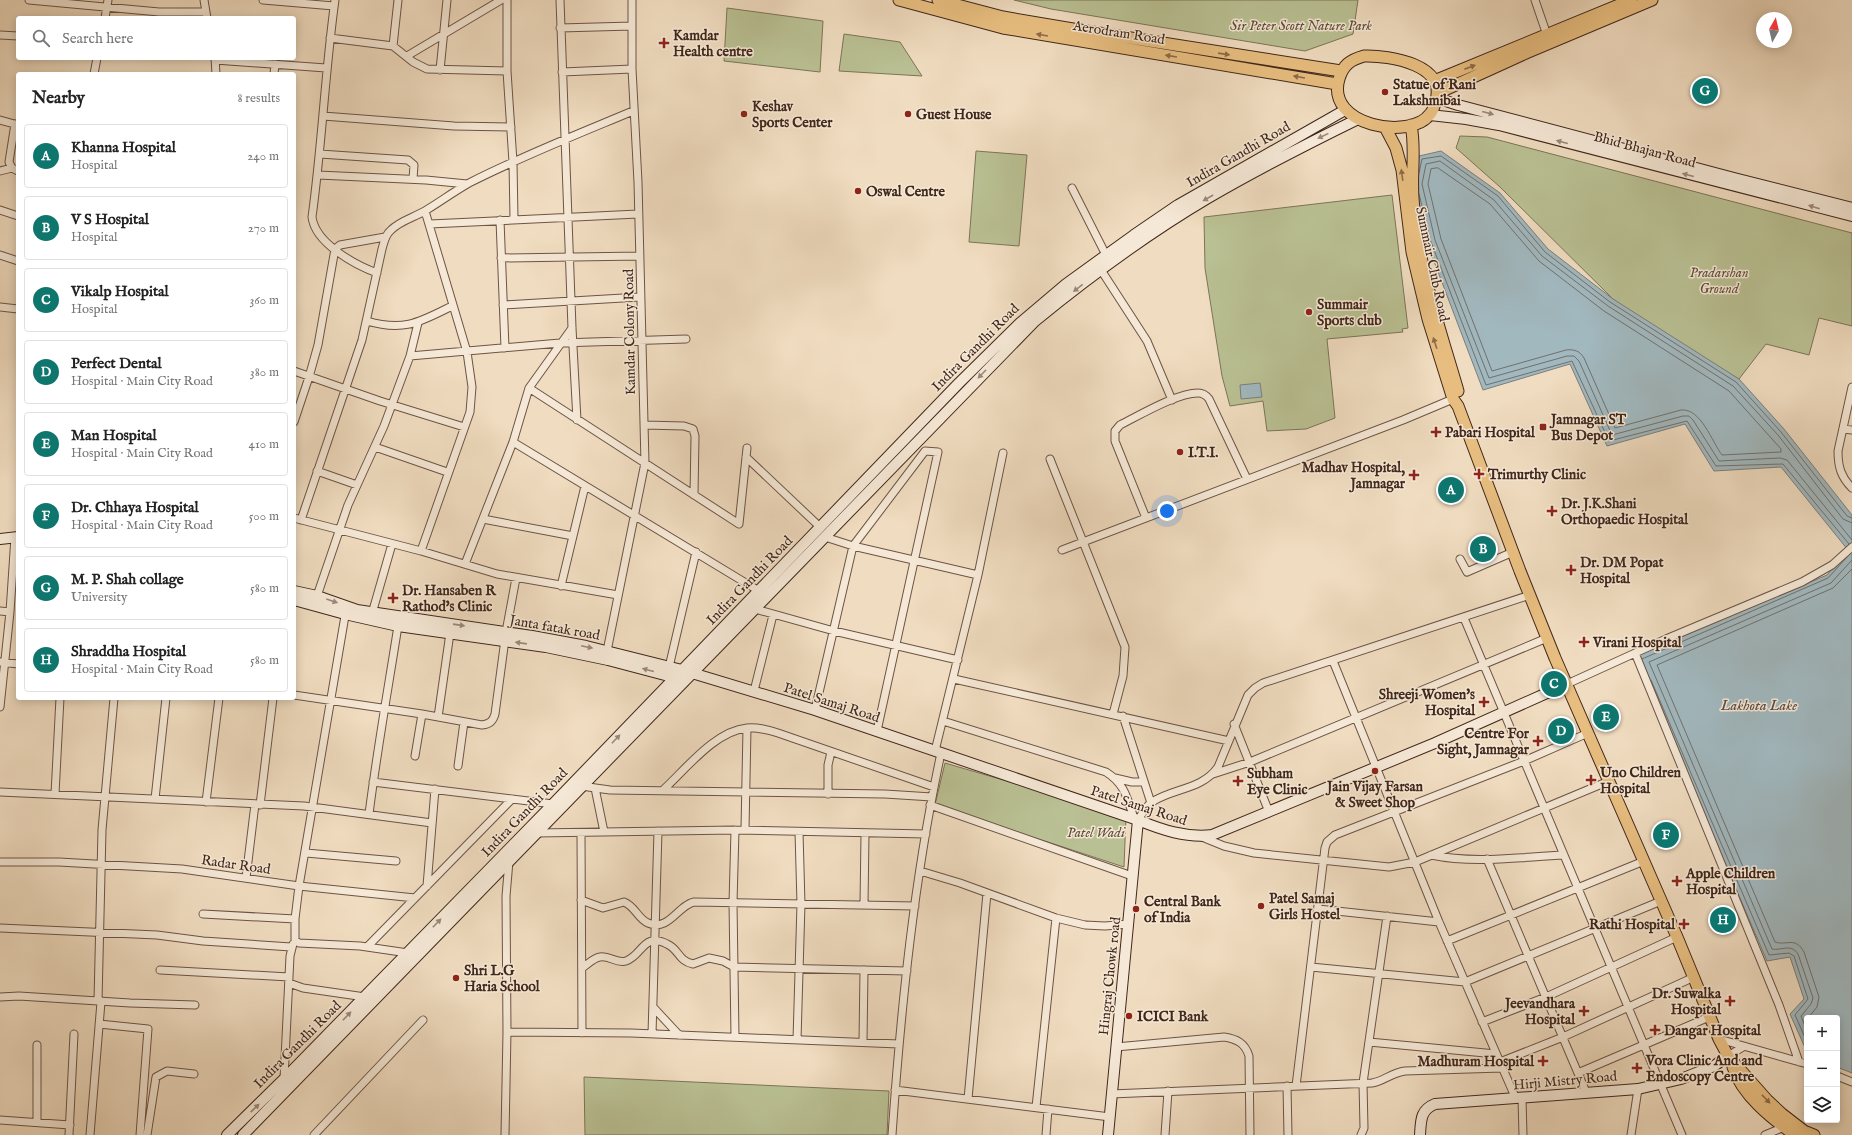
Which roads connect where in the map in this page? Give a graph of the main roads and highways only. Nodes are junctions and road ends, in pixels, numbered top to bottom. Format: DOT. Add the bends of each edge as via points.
graph roads {
  1 [pos="899,0"];
  2 [pos="938,0"];
  3 [pos="1631,0"];
  4 [pos="1652,0"];
  5 [pos="1341,71"];
  6 [pos="1434,81"];
  7 [pos="1337,84"];
  8 [pos="1438,96"];
  9 [pos="1345,110"];
  10 [pos="1430,115"];
  11 [pos="1358,119"];
  12 [pos="1411,125"];
  13 [pos="1385,127"];
  14 [pos="1852,208"];
  15 [pos="1852,216"];
  16 [pos="1456,402"];
  17 [pos="0,539"];
  18 [pos="16,540"];
  19 [pos="0,545"];
  20 [pos="296,591"];
  21 [pos="296,600"];
  22 [pos="346,610"];
  23 [pos="371,616"];
  24 [pos="506,637"];
  25 [pos="606,655"];
  26 [pos="682,670"];
  27 [pos="693,673"];
  28 [pos="675,678"];
  29 [pos="686,681"];
  30 [pos="1567,684"];
  31 [pos="577,785"];
  32 [pos="1136,819"];
  33 [pos="524,834"];
  34 [pos="536,834"];
  35 [pos="506,858"];
  36 [pos="1730,1058"];
  37 [pos="227,1135"];
  38 [pos="243,1135"];
  39 [pos="1108,1135"];
  40 [pos="1420,1135"];
  41 [pos="1795,1135"];
  42 [pos="1814,1135"];
  7 -- 1 [label="main road, Aerodram Road, one-way" via="1003,28"];
  2 -- 5 [label="main road, Aerodram Road, one-way" via="1004,17"];
  6 -- 3 [label="main road, one-way"];
  4 -- 8 [label="main road" via="1526,53"];
  5 -- 6 [label="main road" via="1349,62 1364,56 1393,58 1419,66"];
  5 -- 7 [label="main road"];
  6 -- 8 [label="main road"];
  7 -- 9 [label="main road" via="1340,101"];
  8 -- 10 [label="main road"];
  8 -- 14 [label="main road, Bhid Bhajan Road, one-way" via="1458,105"];
  9 -- 11 [label="main road"];
  9 -- 26 [label="main road, Indira Gandhi Road" via="1178,205 1066,284 1020,323"];
  10 -- 12 [label="main road" via="1423,121"];
  15 -- 10 [label="main road, Bhid Bhajan Road, one-way" via="1499,125"];
  11 -- 13 [label="main road"];
  11 -- 27 [label="main road, Indira Gandhi Road, one-way" via="1298,148 1207,198 1101,270 1035,321"];
  12 -- 13 [label="main road"];
  12 -- 16 [label="main road, Summair Club Road" via="1414,140 1413,198 1421,254 1460,397"];
  16 -- 13 [label="main road, Summair Club Road, one-way" via="1428,319 1412,252 1402,170 1396,148"];
  16 -- 30 [label="main road, Summair Club Road"];
  17 -- 18 [label="main road"];
  18 -- 19 [label="main road"];
  20 -- 22 [label="main road, Janta fatak road, one-way" via="317,596"];
  21 -- 22 [label="main road"];
  22 -- 23 [label="main road, Janta fatak road"];
  23 -- 24 [label="main road, Janta fatak road, one-way"];
  23 -- 24 [label="main road" via="398,626"];
  24 -- 25 [label="main road, Janta fatak road" via="532,636"];
  25 -- 26 [label="main road, Janta fatak road"];
  28 -- 25 [label="main road, one-way"];
  26 -- 27 [label="main road, Janta fatak road"];
  26 -- 28 [label="main road, Indira Gandhi Road"];
  27 -- 29 [label="main road, Indira Gandhi Road"];
  27 -- 32 [label="main road, Patel Samaj Road" via="815,710"];
  28 -- 29 [label="main road"];
  31 -- 28 [label="main road, Indira Gandhi Road, one-way"];
  29 -- 31 [label="main road, Indira Gandhi Road"];
  30 -- 32 [label="main road, Patel Samaj Road" via="1376,769 1212,835 1202,837 1167,832"];
  30 -- 36 [label="main road, Summair Club Road" via="1677,937 1718,1039"];
  31 -- 33 [label="main road, Indira Gandhi Road" via="553,804"];
  31 -- 34 [label="main road, Indira Gandhi Road"];
  32 -- 39 [label="main road, Hingraj Chowk road"];
  33 -- 34 [label="main road"];
  33 -- 35 [label="main road, Indira Gandhi Road"];
  34 -- 35 [label="main road, Indira Gandhi Road"];
  37 -- 35 [label="main road, Indira Gandhi Road, one-way"];
  35 -- 38 [label="main road, Indira Gandhi Road"];
  36 -- 40 [label="main road, Hirji Mistry Road" via="1681,1079 1638,1089 1435,1104 1424,1109"];
  36 -- 41 [label="main road" via="1745,1090 1763,1109"];
  36 -- 42 [label="main road, one-way" via="1772,1105 1804,1131"];
}
